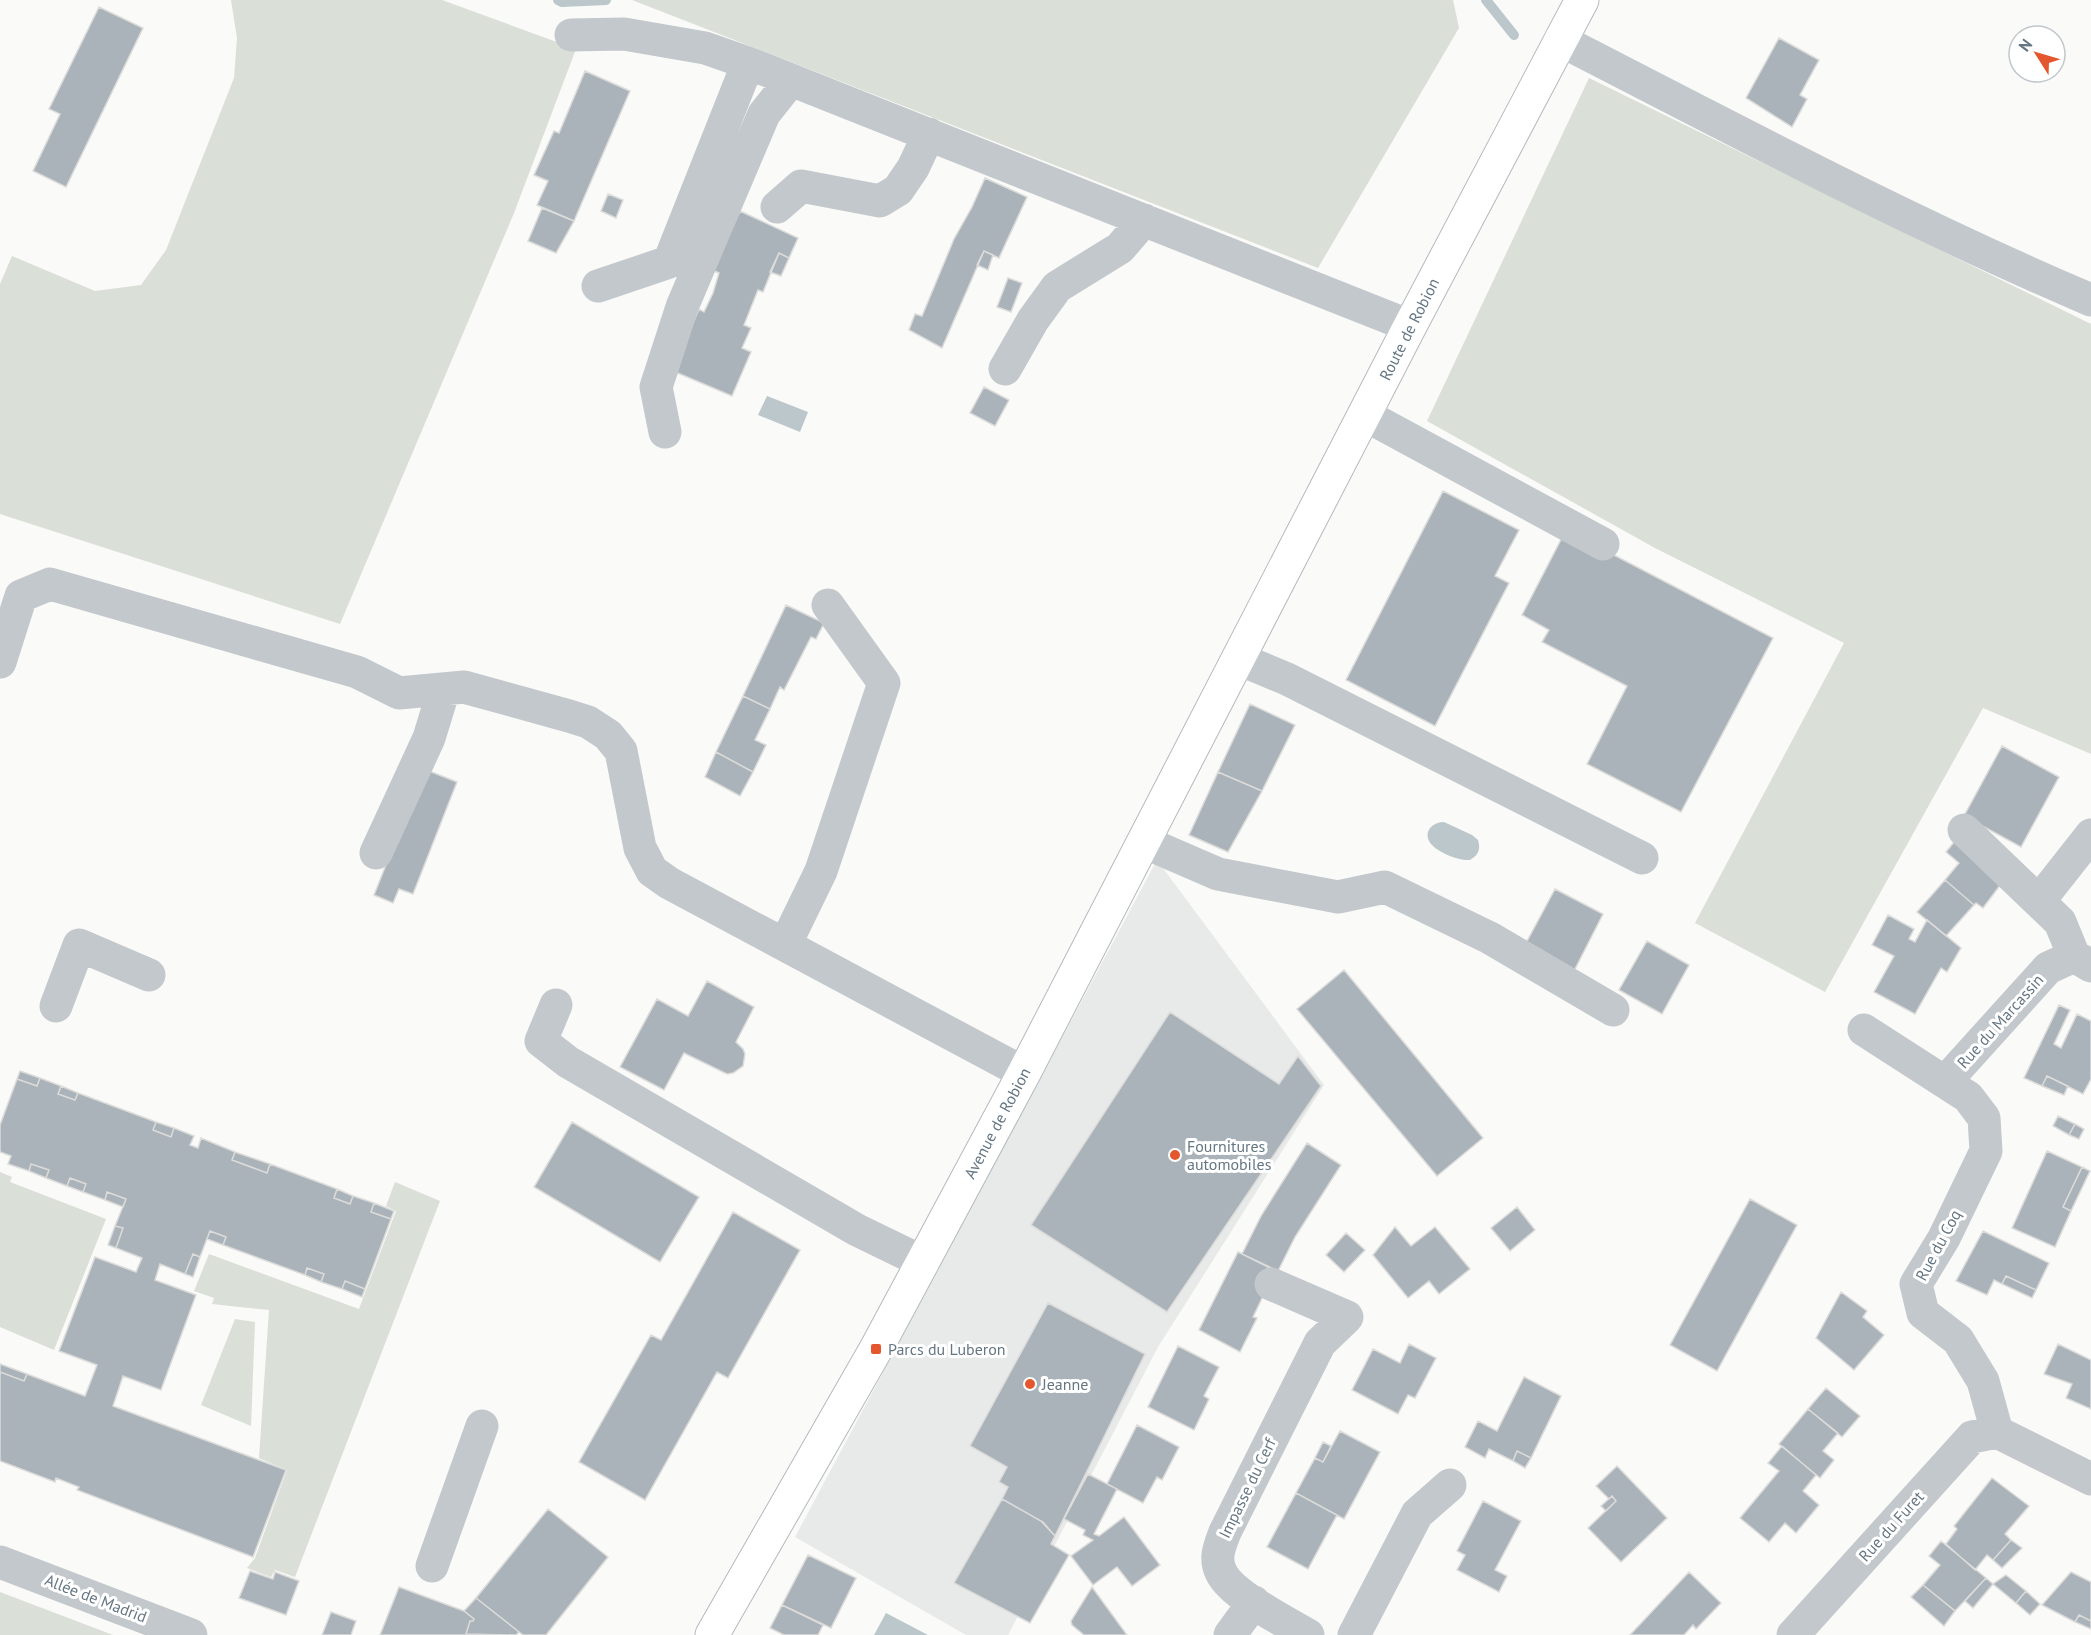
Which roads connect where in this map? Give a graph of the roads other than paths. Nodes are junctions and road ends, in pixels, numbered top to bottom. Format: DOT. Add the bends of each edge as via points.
graph roads {
  1 [pos="1582,0"];
  2 [pos="571,36"];
  3 [pos="1560,40"];
  4 [pos="748,63"];
  5 [pos="791,80"];
  6 [pos="928,134"];
  7 [pos="777,207"];
  8 [pos="1144,220"];
  9 [pos="598,286"];
  10 [pos="2091,300"];
  11 [pos="1410,326"];
  12 [pos="1005,369"];
  13 [pos="1365,415"];
  14 [pos="665,432"];
  15 [pos="1603,544"];
  16 [pos="828,605"];
  17 [pos="1239,659"];
  18 [pos="0,662"];
  19 [pos="444,689"];
  20 [pos="1964,830"];
  21 [pos="2091,835"];
  22 [pos="1144,842"];
  23 [pos="376,853"];
  24 [pos="1642,858"];
  25 [pos="2039,901"];
  26 [pos="785,945"];
  27 [pos="2083,961"];
  28 [pos="149,975"];
  29 [pos="556,1005"];
  30 [pos="56,1006"];
  31 [pos="1613,1010"];
  32 [pos="1864,1030"];
  33 [pos="1024,1073"];
  34 [pos="1945,1082"];
  35 [pos="923,1262"];
  36 [pos="1271,1284"];
  37 [pos="482,1426"];
  38 [pos="1997,1432"];
  39 [pos="2091,1479"];
  40 [pos="1450,1485"];
  41 [pos="0,1562"];
  42 [pos="432,1566"];
  43 [pos="745,1580"];
  44 [pos="1254,1602"];
  45 [pos="191,1635"];
  46 [pos="694,1635"];
  47 [pos="712,1635"];
  48 [pos="1230,1635"];
  49 [pos="1308,1635"];
  50 [pos="1354,1635"];
  51 [pos="1793,1635"];
  1 -- 3 [label="main road, Route de Robion"];
  2 -- 4 [label="street" via="624,34 705,48"];
  3 -- 10 [label="street" via="1916,220"];
  3 -- 11 [label="main road, Route de Robion"];
  4 -- 5 [label="street"];
  4 -- 9 [label="street" via="669,262"];
  5 -- 6 [label="street"];
  5 -- 14 [label="street" via="764,114 682,307 656,387"];
  6 -- 7 [label="street" via="898,190 880,201 801,186"];
  6 -- 8 [label="street"];
  8 -- 11 [label="street"];
  8 -- 12 [label="street" via="1120,248 1057,287"];
  11 -- 13 [label="main road, Route de Robion"];
  13 -- 15 [label="street"];
  13 -- 17 [label="main road, Route de Robion"];
  16 -- 26 [label="street" via="884,683 821,871"];
  17 -- 22 [label="main road, Avenue de Robion"];
  17 -- 24 [label="street" via="1287,679"];
  18 -- 19 [label="street" via="21,596 50,584 357,672 399,693"];
  19 -- 23 [label="street" via="429,738"];
  19 -- 26 [label="street" via="464,687 569,716 608,735 621,751 640,848 652,871"];
  20 -- 25 [label="street"];
  21 -- 25 [label="street"];
  22 -- 31 [label="street" via="1218,874 1316,893 1338,897 1385,887 1490,938"];
  22 -- 33 [label="main road, Avenue de Robion"];
  25 -- 27 [label="street" via="2060,922"];
  26 -- 33 [label="street"];
  27 -- 34 [label="street, Rue du Marcassin" via="2048,968"];
  28 -- 30 [label="street" via="79,945"];
  29 -- 35 [label="street" via="541,1041 568,1062 857,1230"];
  32 -- 34 [label="street, Rue du Coq"];
  33 -- 35 [label="main road, Avenue de Robion"];
  34 -- 38 [label="street, Rue du Coq" via="1968,1097 1984,1118 1986,1151 1944,1238 1916,1284 1923,1313 1958,1340 1983,1381"];
  35 -- 43 [label="main road, Avenue de Robion"];
  36 -- 44 [label="street, Impasse du Cerf" via="1347,1317 1320,1343 1217,1552 1221,1572 1238,1592"];
  37 -- 42 [label="street"];
  38 -- 39 [label="street"];
  38 -- 51 [label="street, Rue du Furet" via="1972,1437"];
  40 -- 50 [label="street" via="1417,1514"];
  41 -- 45 [label="street, Allée de Madrid"];
  43 -- 46 [label="main road, Avenue de Robion"];
  43 -- 47 [label="main road, Avenue de Robion"];
  44 -- 48 [label="street"];
  44 -- 49 [label="street, Impasse du Cerf"];
}
